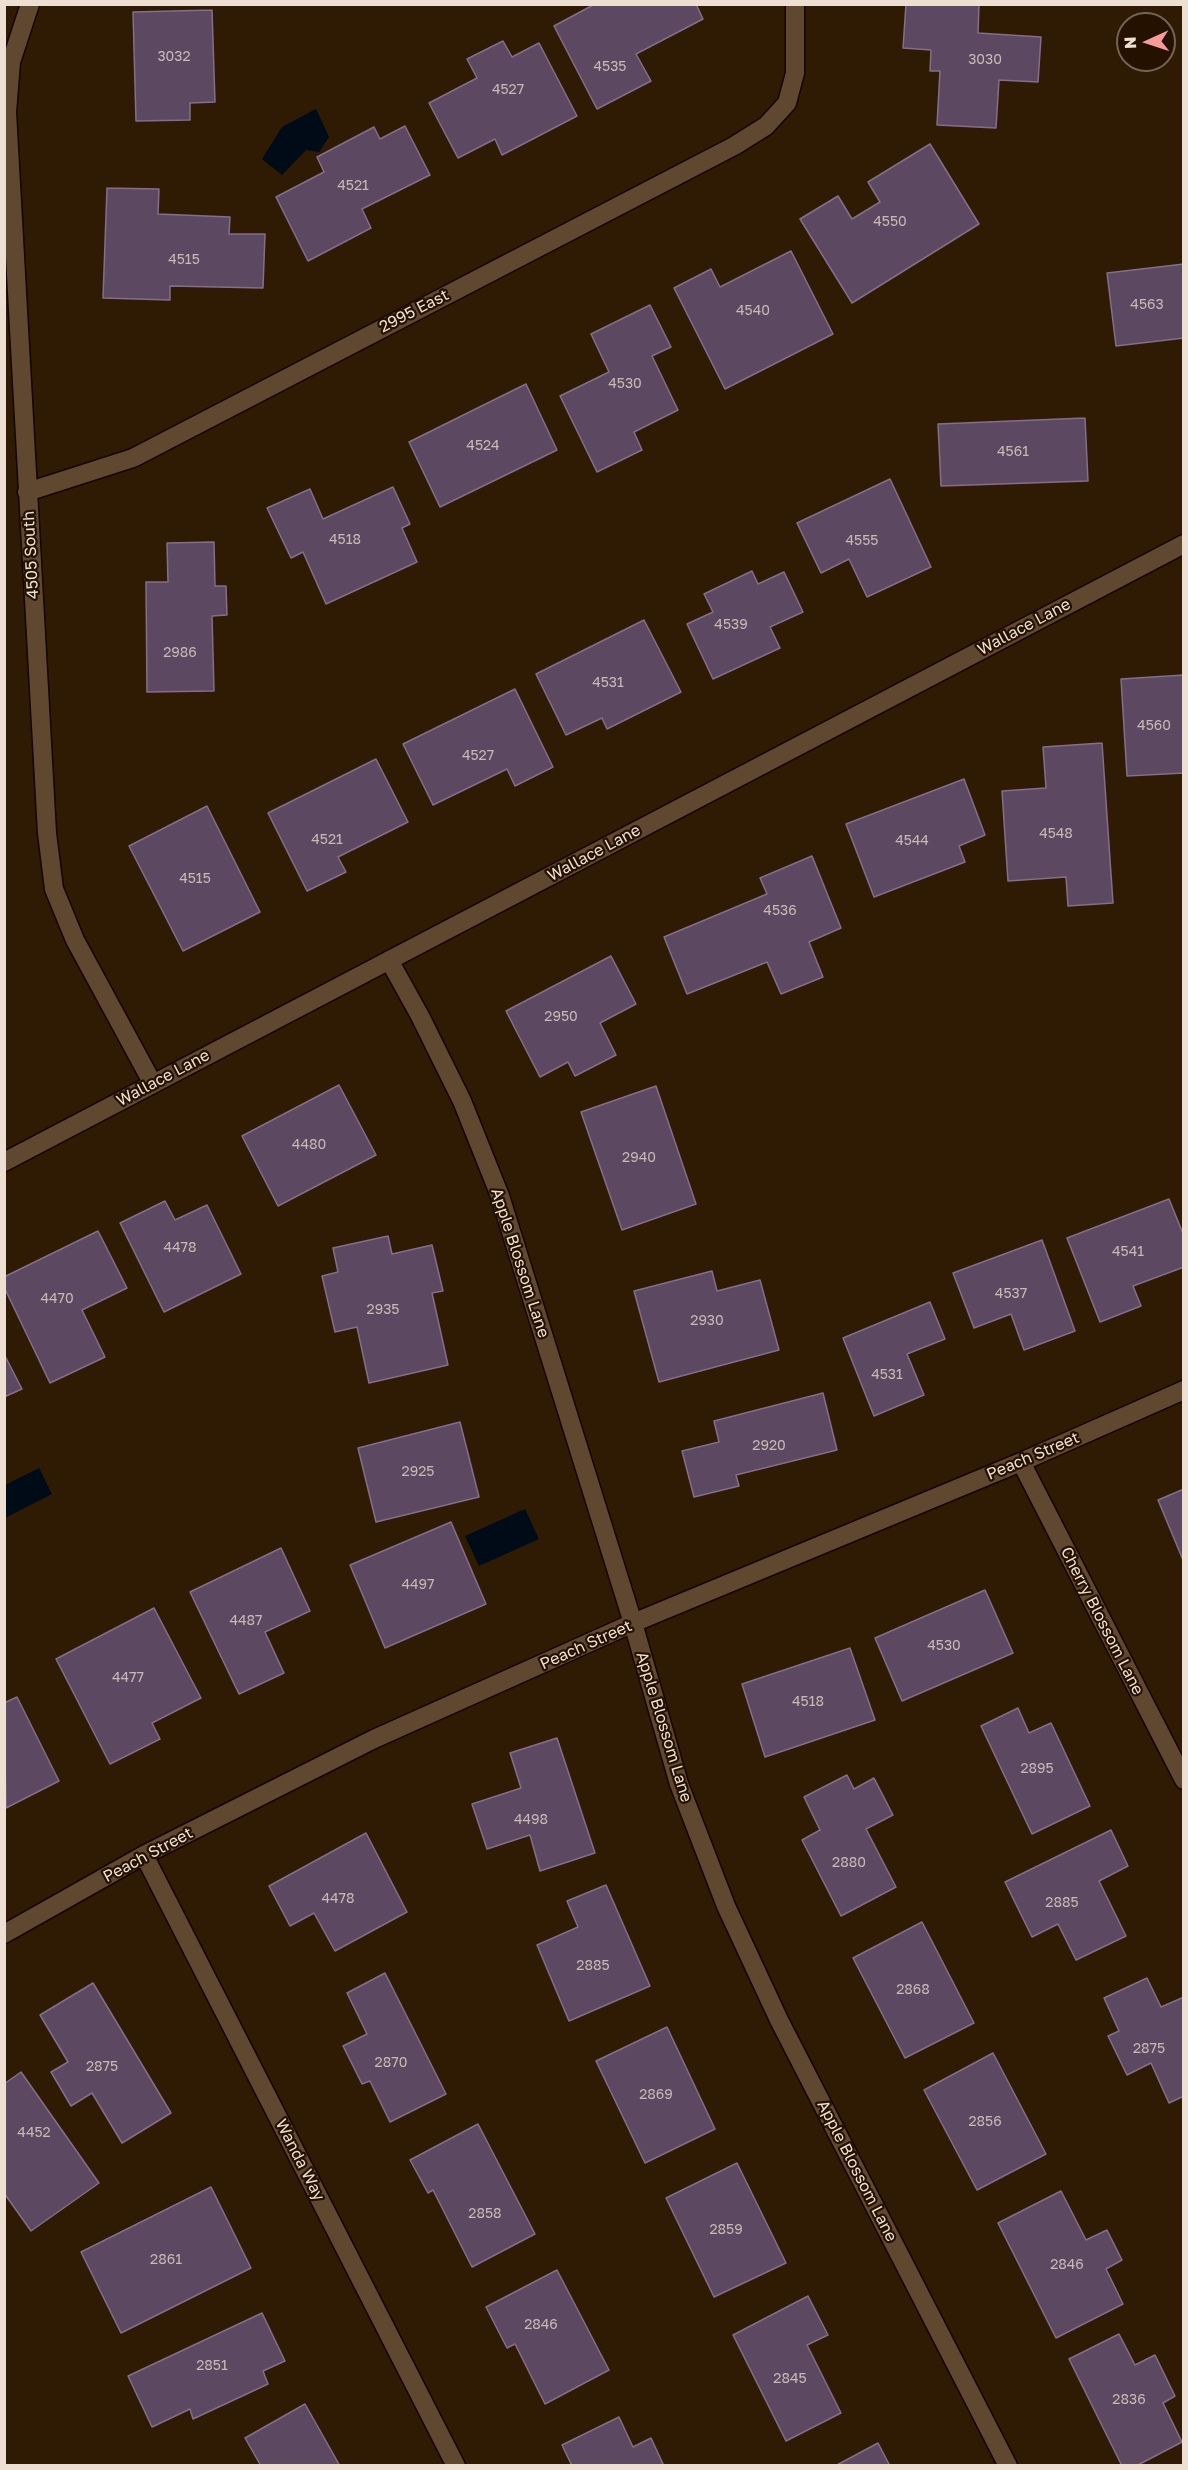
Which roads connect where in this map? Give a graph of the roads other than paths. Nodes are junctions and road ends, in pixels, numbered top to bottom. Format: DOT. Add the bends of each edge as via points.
graph roads {
  1 [pos="30,4"];
  2 [pos="795,4"];
  3 [pos="27,492"];
  4 [pos="1184,544"];
  5 [pos="389,960"];
  6 [pos="153,1084"];
  7 [pos="4,1162"];
  8 [pos="1184,1390"];
  9 [pos="1021,1462"];
  10 [pos="633,1623"];
  11 [pos="1184,1780"];
  12 [pos="144,1855"];
  13 [pos="4,1934"];
  14 [pos="456,2466"];
  15 [pos="1008,2466"];
  1 -- 3 [label="street, 4505 South" via="11,62 7,112"];
  2 -- 3 [label="street, 2995 East" via="795,73 787,104 766,126 133,458"];
  3 -- 6 [label="street, 4505 South" via="47,833 54,889 75,940"];
  4 -- 5 [label="street, Wallace Lane"];
  5 -- 6 [label="street, Wallace Lane"];
  5 -- 10 [label="street, Apple Blossom Lane" via="462,1101 500,1196"];
  6 -- 7 [label="street, Wallace Lane"];
  8 -- 9 [label="street, Peach Street"];
  9 -- 10 [label="street, Peach Street"];
  9 -- 11 [label="street, Cherry Blossom Lane"];
  10 -- 12 [label="street, Peach Street" via="374,1739"];
  10 -- 15 [label="street, Apple Blossom Lane" via="679,1784 726,1905 779,2020"];
  12 -- 13 [label="street, Peach Street"];
  12 -- 14 [label="street, Wanda Way"];
}
